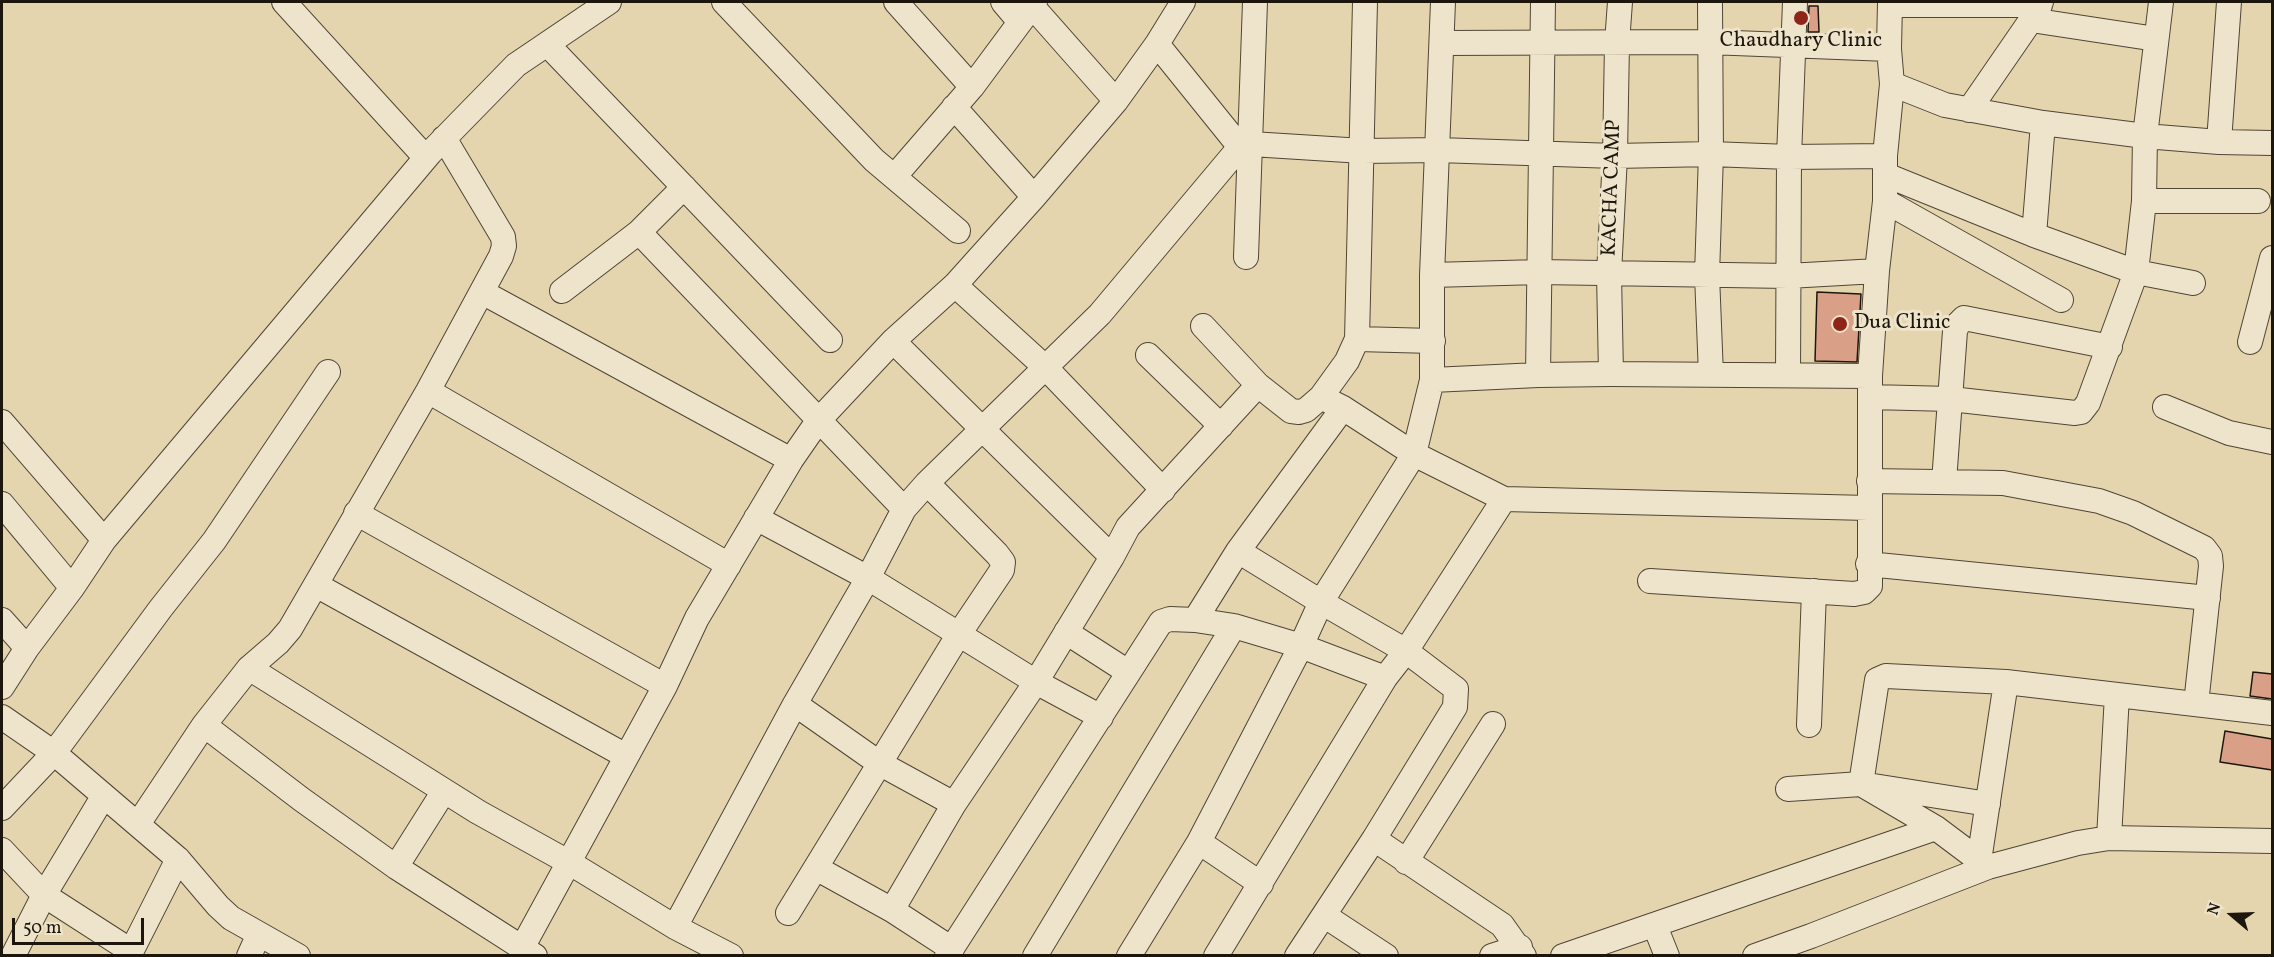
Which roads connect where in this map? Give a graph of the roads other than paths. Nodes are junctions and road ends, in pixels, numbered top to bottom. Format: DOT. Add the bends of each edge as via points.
graph roads {
  1 [pos="284,2"];
  2 [pos="609,2"];
  3 [pos="724,2"];
  4 [pos="896,2"];
  5 [pos="1003,2"];
  6 [pos="1183,2"];
  7 [pos="1255,2"];
  8 [pos="1365,2"];
  9 [pos="1443,2"];
  10 [pos="1543,2"];
  11 [pos="1620,2"];
  12 [pos="1710,2"];
  13 [pos="1795,2"];
  14 [pos="2161,2"];
  15 [pos="2229,2"];
  16 [pos="1890,3"];
  17 [pos="1950,3"];
  18 [pos="2037,9"];
  19 [pos="1029,10"];
  20 [pos="2156,39"];
  21 [pos="1543,42"];
  22 [pos="1709,42"];
  23 [pos="1442,43"];
  24 [pos="1617,43"];
  25 [pos="547,44"];
  26 [pos="1157,44"];
  27 [pos="1794,46"];
  28 [pos="1889,49"];
  29 [pos="1892,84"];
  30 [pos="972,87"];
  31 [pos="1116,101"];
  32 [pos="954,107"];
  33 [pos="1969,110"];
  34 [pos="2043,123"];
  35 [pos="2145,136"];
  36 [pos="444,138"];
  37 [pos="2219,142"];
  38 [pos="2272,143"];
  39 [pos="1246,146"];
  40 [pos="1438,150"];
  41 [pos="1363,151"];
  42 [pos="1541,153"];
  43 [pos="1711,154"];
  44 [pos="1615,156"];
  45 [pos="1789,157"];
  46 [pos="426,158"];
  47 [pos="1885,165"];
  48 [pos="894,177"];
  49 [pos="684,187"];
  50 [pos="1034,197"];
  51 [pos="1885,201"];
  52 [pos="2145,201"];
  53 [pos="2258,201"];
  54 [pos="958,231"];
  55 [pos="639,232"];
  56 [pos="2034,235"];
  57 [pos="1246,257"];
  58 [pos="2272,258"];
  59 [pos="1877,271"];
  60 [pos="1539,272"];
  61 [pos="2136,272"];
  62 [pos="1610,274"];
  63 [pos="1432,275"];
  64 [pos="1707,275"];
  65 [pos="1788,276"];
  66 [pos="2193,283"];
  67 [pos="955,285"];
  68 [pos="562,291"];
  69 [pos="482,292"];
  70 [pos="2061,300"];
  71 [pos="1203,326"];
  72 [pos="1357,339"];
  73 [pos="830,340"];
  74 [pos="893,341"];
  75 [pos="1433,341"];
  76 [pos="2250,342"];
  77 [pos="2110,347"];
  78 [pos="1148,355"];
  79 [pos="1046,368"];
  80 [pos="328,372"];
  81 [pos="1611,374"];
  82 [pos="1538,375"];
  83 [pos="1711,375"];
  84 [pos="1788,375"];
  85 [pos="1432,380"];
  86 [pos="1258,385"];
  87 [pos="1870,386"];
  88 [pos="428,391"];
  89 [pos="1951,399"];
  90 [pos="1332,402"];
  91 [pos="2165,407"];
  92 [pos="818,421"];
  93 [pos="2,422"];
  94 [pos="1221,426"];
  95 [pos="983,429"];
  96 [pos="2272,442"];
  97 [pos="1414,454"];
  98 [pos="791,460"];
  99 [pos="1869,482"];
  100 [pos="1944,482"];
  101 [pos="927,483"];
  102 [pos="1163,490"];
  103 [pos="1504,499"];
  104 [pos="2,504"];
  105 [pos="1868,507"];
  106 [pos="904,509"];
  107 [pos="356,513"];
  108 [pos="756,518"];
  109 [pos="104,540"];
  110 [pos="1238,550"];
  111 [pos="1112,557"];
  112 [pos="729,564"];
  113 [pos="1868,564"];
  114 [pos="868,578"];
  115 [pos="1650,581"];
  116 [pos="316,585"];
  117 [pos="72,588"];
  118 [pos="1814,591"];
  119 [pos="2208,598"];
  120 [pos="1321,602"];
  121 [pos="2,620"];
  122 [pos="1195,620"];
  123 [pos="1234,626"];
  124 [pos="1066,632"];
  125 [pos="959,634"];
  126 [pos="1301,646"];
  127 [pos="27,648"];
  128 [pos="1406,651"];
  129 [pos="249,668"];
  130 [pos="1128,672"];
  131 [pos="1385,678"];
  132 [pos="1036,682"];
  133 [pos="2006,682"];
  134 [pos="2,687"];
  135 [pos="665,687"];
  136 [pos="2117,695"];
  137 [pos="795,704"];
  138 [pos="2196,704"];
  139 [pos="2272,713"];
  140 [pos="2,717"];
  141 [pos="1101,717"];
  142 [pos="1492,724"];
  143 [pos="204,725"];
  144 [pos="1809,725"];
  145 [pos="54,753"];
  146 [pos="626,756"];
  147 [pos="879,763"];
  148 [pos="1861,784"];
  149 [pos="1788,789"];
  150 [pos="444,791"];
  151 [pos="103,797"];
  152 [pos="954,804"];
  153 [pos="1988,804"];
  154 [pos="2,808"];
  155 [pos="138,824"];
  156 [pos="1936,828"];
  157 [pos="2109,838"];
  158 [pos="1374,839"];
  159 [pos="2272,841"];
  160 [pos="1199,842"];
  161 [pos="2,850"];
  162 [pos="178,859"];
  163 [pos="1406,862"];
  164 [pos="570,863"];
  165 [pos="1984,864"];
  166 [pos="396,867"];
  167 [pos="816,868"];
  168 [pos="1261,884"];
  169 [pos="44,895"];
  170 [pos="892,910"];
  171 [pos="788,913"];
  172 [pos="1325,916"];
  173 [pos="1655,926"];
  174 [pos="675,927"];
  175 [pos="254,945"];
  176 [pos="1522,951"];
  177 [pos="529,952"];
  178 [pos="950,952"];
  179 [pos="130,953"];
  180 [pos="13,956"];
  181 [pos="298,956"];
  182 [pos="731,956"];
  183 [pos="1035,956"];
  184 [pos="1129,956"];
  185 [pos="1216,956"];
  186 [pos="1297,956"];
  187 [pos="1386,956"];
  188 [pos="1492,956"];
  189 [pos="1563,956"];
  190 [pos="1667,956"];
  191 [pos="1755,956"];
  1 -- 46 [label="street"];
  2 -- 25 [label="street"];
  3 -- 48 [label="street"];
  4 -- 30 [label="street"];
  5 -- 19 [label="street"];
  6 -- 26 [label="street"];
  7 -- 39 [label="street"];
  8 -- 41 [label="street"];
  9 -- 23 [label="street"];
  10 -- 21 [label="street"];
  11 -- 24 [label="street, KACHA CAMP"];
  12 -- 22 [label="street"];
  13 -- 27 [label="street"];
  14 -- 20 [label="street"];
  15 -- 37 [label="street"];
  16 -- 17 [label="street"];
  16 -- 28 [label="street"];
  17 -- 18 [label="street"];
  18 -- 20 [label="street"];
  18 -- 33 [label="street"];
  19 -- 30 [label="street"];
  19 -- 31 [label="street"];
  20 -- 35 [label="street"];
  21 -- 23 [label="street"];
  21 -- 24 [label="street"];
  21 -- 42 [label="street"];
  22 -- 24 [label="street"];
  22 -- 27 [label="street"];
  22 -- 43 [label="street"];
  23 -- 40 [label="street"];
  24 -- 44 [label="street, KACHA CAMP"];
  25 -- 36 [label="street" via="516,65"];
  25 -- 49 [label="street"];
  26 -- 31 [label="street"];
  26 -- 39 [label="street"];
  27 -- 28 [label="street"];
  27 -- 45 [label="street"];
  28 -- 29 [label="street"];
  29 -- 33 [label="street"];
  29 -- 47 [label="street"];
  30 -- 32 [label="street"];
  31 -- 50 [label="street"];
  32 -- 48 [label="street"];
  32 -- 50 [label="street"];
  33 -- 34 [label="street"];
  34 -- 35 [label="street"];
  34 -- 56 [label="street"];
  35 -- 37 [label="street"];
  35 -- 52 [label="street"];
  36 -- 46 [label="street"];
  36 -- 69 [label="street" via="503,237 501,256"];
  37 -- 38 [label="street"];
  39 -- 41 [label="street"];
  39 -- 57 [label="street"];
  39 -- 79 [label="street" via="1100,314"];
  40 -- 41 [label="street"];
  40 -- 42 [label="street"];
  40 -- 63 [label="street"];
  41 -- 72 [label="street"];
  42 -- 44 [label="street"];
  42 -- 60 [label="street"];
  43 -- 44 [label="street"];
  43 -- 45 [label="street"];
  43 -- 64 [label="street"];
  44 -- 62 [label="street, KACHA CAMP"];
  45 -- 47 [label="street"];
  45 -- 65 [label="street"];
  46 -- 109 [label="street"];
  47 -- 51 [label="street"];
  47 -- 56 [label="street"];
  48 -- 54 [label="street"];
  49 -- 55 [label="street"];
  49 -- 73 [label="street"];
  50 -- 67 [label="street"];
  51 -- 59 [label="street"];
  51 -- 70 [label="street"];
  52 -- 53 [label="street"];
  52 -- 61 [label="street"];
  55 -- 68 [label="street"];
  55 -- 92 [label="street"];
  56 -- 61 [label="street"];
  58 -- 76 [label="street"];
  59 -- 65 [label="street"];
  59 -- 87 [label="street"];
  60 -- 62 [label="street"];
  60 -- 63 [label="street"];
  60 -- 82 [label="street"];
  61 -- 66 [label="street"];
  61 -- 77 [label="street"];
  62 -- 64 [label="street"];
  62 -- 81 [label="street, KACHA CAMP"];
  63 -- 75 [label="street"];
  64 -- 65 [label="street"];
  64 -- 83 [label="street"];
  65 -- 84 [label="street"];
  67 -- 74 [label="street"];
  67 -- 79 [label="street"];
  69 -- 88 [label="street"];
  69 -- 98 [label="street"];
  71 -- 86 [label="street"];
  72 -- 75 [label="street"];
  72 -- 90 [label="street"];
  74 -- 92 [label="street"];
  74 -- 95 [label="street"];
  75 -- 85 [label="street"];
  77 -- 89 [label="street" via="2081,412"];
  77 -- 89 [label="street" via="1964,318 1955,331"];
  78 -- 94 [label="street"];
  79 -- 95 [label="street"];
  79 -- 102 [label="street"];
  80 -- 145 [label="street" via="214,541"];
  81 -- 82 [label="street"];
  81 -- 83 [label="street"];
  82 -- 85 [label="street"];
  83 -- 84 [label="street"];
  84 -- 87 [label="street"];
  85 -- 97 [label="street"];
  86 -- 90 [label="street" via="1291,411"];
  86 -- 94 [label="street"];
  87 -- 89 [label="street"];
  87 -- 99 [label="street"];
  88 -- 107 [label="street"];
  88 -- 112 [label="street"];
  89 -- 100 [label="street"];
  90 -- 97 [label="street"];
  90 -- 110 [label="street"];
  91 -- 96 [label="street" via="2229,433"];
  92 -- 98 [label="street"];
  92 -- 106 [label="street"];
  93 -- 109 [label="street"];
  94 -- 102 [label="street"];
  95 -- 101 [label="street"];
  95 -- 111 [label="street"];
  97 -- 103 [label="street"];
  97 -- 120 [label="street"];
  98 -- 108 [label="street"];
  99 -- 100 [label="street"];
  99 -- 105 [label="street"];
  100 -- 119 [label="street" via="2003,483 2099,501 2133,513 2204,548 2211,566"];
  101 -- 106 [label="street"];
  101 -- 125 [label="street" via="1003,562 998,577"];
  102 -- 111 [label="street" via="1135,517"];
  103 -- 105 [label="street"];
  103 -- 128 [label="street"];
  104 -- 117 [label="street"];
  105 -- 113 [label="street"];
  106 -- 114 [label="street"];
  107 -- 116 [label="street"];
  107 -- 135 [label="street"];
  108 -- 112 [label="street"];
  108 -- 114 [label="street"];
  109 -- 117 [label="street"];
  110 -- 120 [label="street"];
  110 -- 122 [label="street"];
  111 -- 124 [label="street"];
  112 -- 135 [label="street" via="697,618"];
  113 -- 118 [label="street" via="1870,586 1864,592"];
  113 -- 119 [label="street"];
  114 -- 125 [label="street"];
  114 -- 137 [label="street"];
  115 -- 118 [label="street"];
  116 -- 129 [label="street" via="278,643"];
  116 -- 146 [label="street"];
  117 -- 127 [label="street"];
  118 -- 144 [label="street"];
  119 -- 138 [label="street"];
  120 -- 126 [label="street"];
  120 -- 128 [label="street"];
  121 -- 127 [label="street"];
  122 -- 123 [label="street"];
  122 -- 130 [label="street" via="1161,622"];
  123 -- 126 [label="street"];
  123 -- 183 [label="street"];
  124 -- 130 [label="street"];
  124 -- 132 [label="street"];
  125 -- 132 [label="street"];
  125 -- 147 [label="street"];
  126 -- 131 [label="street"];
  126 -- 160 [label="street"];
  127 -- 134 [label="street"];
  128 -- 131 [label="street"];
  128 -- 158 [label="street" via="1456,689 1455,707"];
  129 -- 143 [label="street"];
  129 -- 150 [label="street"];
  130 -- 141 [label="street"];
  131 -- 168 [label="street"];
  132 -- 141 [label="street"];
  132 -- 152 [label="street"];
  133 -- 136 [label="street"];
  133 -- 148 [label="street" via="1886,676 1877,680"];
  133 -- 153 [label="street"];
  135 -- 146 [label="street"];
  136 -- 138 [label="street"];
  136 -- 157 [label="street"];
  137 -- 147 [label="street"];
  137 -- 174 [label="street"];
  138 -- 139 [label="street"];
  140 -- 145 [label="street"];
  141 -- 178 [label="street"];
  142 -- 163 [label="street"];
  143 -- 155 [label="street"];
  143 -- 166 [label="street"];
  145 -- 151 [label="street"];
  145 -- 154 [label="street"];
  146 -- 164 [label="street"];
  147 -- 152 [label="street"];
  147 -- 167 [label="street"];
  148 -- 149 [label="street"];
  148 -- 153 [label="street"];
  148 -- 156 [label="street"];
  150 -- 164 [label="street"];
  150 -- 166 [label="street"];
  151 -- 155 [label="street"];
  151 -- 169 [label="street"];
  152 -- 170 [label="street"];
  153 -- 165 [label="street"];
  155 -- 162 [label="street"];
  156 -- 165 [label="street"];
  156 -- 173 [label="street"];
  157 -- 159 [label="street"];
  157 -- 165 [label="street"];
  158 -- 163 [label="street"];
  158 -- 172 [label="street"];
  160 -- 168 [label="street"];
  160 -- 184 [label="street"];
  161 -- 169 [label="street"];
  162 -- 175 [label="street"];
  162 -- 179 [label="street"];
  163 -- 176 [label="street" via="1502,925"];
  164 -- 174 [label="street"];
  164 -- 177 [label="street"];
  165 -- 191 [label="street"];
  166 -- 177 [label="street"];
  167 -- 170 [label="street"];
  167 -- 171 [label="street"];
  168 -- 185 [label="street"];
  169 -- 179 [label="street"];
  169 -- 180 [label="street"];
  170 -- 178 [label="street"];
  172 -- 186 [label="street"];
  172 -- 187 [label="street"];
  173 -- 189 [label="street"];
  173 -- 190 [label="street"];
  174 -- 182 [label="street"];
  175 -- 181 [label="street"];
  176 -- 188 [label="street"];
}
